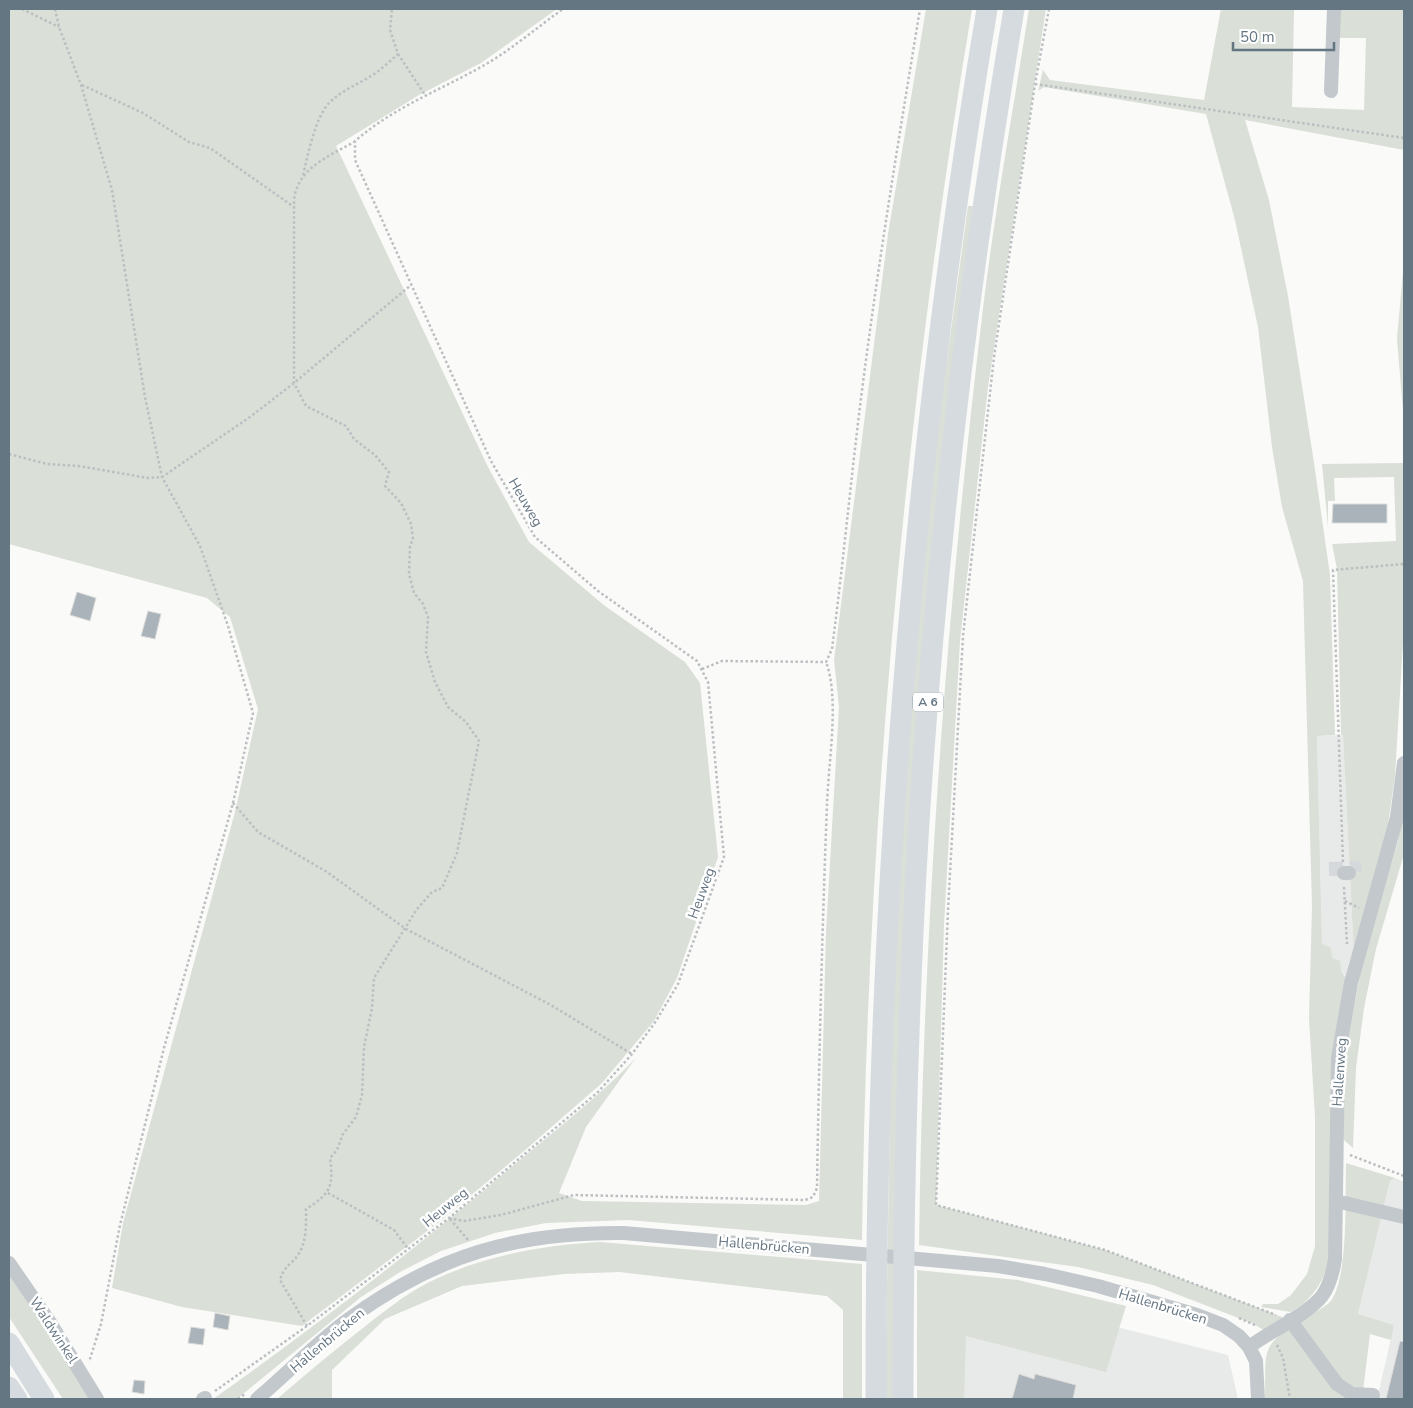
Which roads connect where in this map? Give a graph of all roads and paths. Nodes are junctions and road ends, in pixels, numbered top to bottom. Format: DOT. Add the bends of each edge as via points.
graph roads {
  1 [pos="22,9"];
  2 [pos="54,9"];
  3 [pos="392,9"];
  4 [pos="563,9"];
  5 [pos="920,9"];
  6 [pos="987,9"];
  7 [pos="1014,9"];
  8 [pos="1049,9"];
  9 [pos="1334,9"];
  10 [pos="58,28"];
  11 [pos="398,54"];
  12 [pos="1035,84"];
  13 [pos="81,85"];
  14 [pos="1331,91"];
  15 [pos="424,95"];
  16 [pos="1404,138"];
  17 [pos="355,141"];
  18 [pos="304,175"];
  19 [pos="294,207"];
  20 [pos="411,285"];
  21 [pos="294,383"];
  22 [pos="9,454"];
  23 [pos="162,476"];
  24 [pos="1404,564"];
  25 [pos="826,662"];
  26 [pos="702,669"];
  27 [pos="1404,763"];
  28 [pos="233,803"];
  29 [pos="406,929"];
  30 [pos="1347,946"];
  31 [pos="632,1054"];
  32 [pos="1337,1149"];
  33 [pos="1404,1176"];
  34 [pos="328,1192"];
  35 [pos="1336,1201"];
  36 [pos="448,1218"];
  37 [pos="1404,1218"];
  38 [pos="471,1243"];
  39 [pos="408,1249"];
  40 [pos="9,1263"];
  41 [pos="1290,1320"];
  42 [pos="307,1326"];
  43 [pos="1268,1333"];
  44 [pos="9,1343"];
  45 [pos="1249,1347"];
  46 [pos="83,1375"];
  47 [pos="9,1387"];
  48 [pos="1373,1395"];
  49 [pos="17,1399"];
  50 [pos="44,1399"];
  51 [pos="97,1399"];
  52 [pos="204,1399"];
  53 [pos="258,1399"];
  54 [pos="876,1399"];
  55 [pos="903,1399"];
  56 [pos="1258,1399"];
  57 [pos="1290,1399"];
  1 -- 10 [label="path"];
  2 -- 10 [label="path"];
  3 -- 11 [label="path" via="390,30"];
  4 -- 15 [label="path" via="483,66"];
  5 -- 25 [label="path" via="875,294 832,649"];
  6 -- 54 [label="highway, A 6" via="939,330 904,664 882,1025"];
  7 -- 55 [label="highway, A 6" via="966,334 931,665 910,997"];
  8 -- 12 [label="path"];
  9 -- 14 [label="street"];
  10 -- 13 [label="path"];
  11 -- 15 [label="path"];
  11 -- 18 [label="path" via="329,103 312,136"];
  12 -- 16 [label="path"];
  12 -- 41 [label="path" via="994,357 963,636 936,1205 1105,1250"];
  13 -- 19 [label="path" via="143,113 189,142 210,148"];
  13 -- 23 [label="path" via="112,190 144,398"];
  15 -- 17 [label="path" via="372,126"];
  17 -- 18 [label="path"];
  17 -- 20 [label="path, Heuweg" via="355,160"];
  18 -- 19 [label="path" via="296,188"];
  19 -- 21 [label="path"];
  20 -- 21 [label="path"];
  20 -- 26 [label="path, Heuweg" via="491,461 535,537 598,591 697,661"];
  21 -- 23 [label="path"];
  21 -- 29 [label="path" via="306,406 346,426 354,439 375,455 389,472 385,486 401,504 411,524 413,539 409,574 414,593 428,617 426,652 434,682 448,707 466,722 479,741 457,853 442,888 432,892 417,909"];
  22 -- 23 [label="path" via="47,464 148,478"];
  23 -- 28 [label="path" via="200,546 253,713"];
  24 -- 30 [label="path" via="1333,570"];
  25 -- 26 [label="path" via="722,661"];
  25 -- 36 [label="path" via="832,677 832,701 817,1188 813,1198 574,1195 501,1215 464,1221"];
  26 -- 31 [label="path, Heuweg" via="708,682 724,857 678,984"];
  27 -- 32 [label="street, Hallenweg" via="1397,817 1344,1016 1338,1058"];
  28 -- 29 [label="path" via="258,832 327,872"];
  28 -- 46 [label="path" via="164,1048 120,1225 101,1324"];
  29 -- 31 [label="path" via="549,1004"];
  29 -- 34 [label="path" via="374,978 364,1047 362,1095 356,1117 330,1158 332,1171"];
  31 -- 36 [label="path, Heuweg" via="598,1092"];
  32 -- 33 [label="path"];
  32 -- 35 [label="street, Hallenweg"];
  34 -- 39 [label="path" via="394,1230"];
  34 -- 42 [label="path" via="306,1209 304,1239 298,1255 283,1269 280,1280"];
  35 -- 37 [label="street"];
  35 -- 41 [label="street, Hallenweg" via="1336,1259 1331,1278 1311,1307"];
  36 -- 38 [label="path"];
  36 -- 39 [label="path, Heuweg"];
  39 -- 42 [label="path, Heuweg"];
  40 -- 46 [label="street, Waldwinkel"];
  41 -- 43 [label="street, Hallenweg"];
  41 -- 48 [label="street" via="1337,1384 1352,1394"];
  42 -- 52 [label="path, Heuweg"];
  43 -- 45 [label="street, Hallenweg"];
  43 -- 57 [label="path" via="1283,1358"];
  44 -- 50 [label="highway"];
  45 -- 53 [label="street, Hallenbrücken" via="1223,1325 1098,1286 1046,1274 939,1260 580,1232 496,1245 405,1281 348,1320"];
  45 -- 56 [label="street, Hallenbrücken" via="1256,1361"];
  46 -- 51 [label="street, Waldwinkel"];
  47 -- 49 [label="highway"];
}
